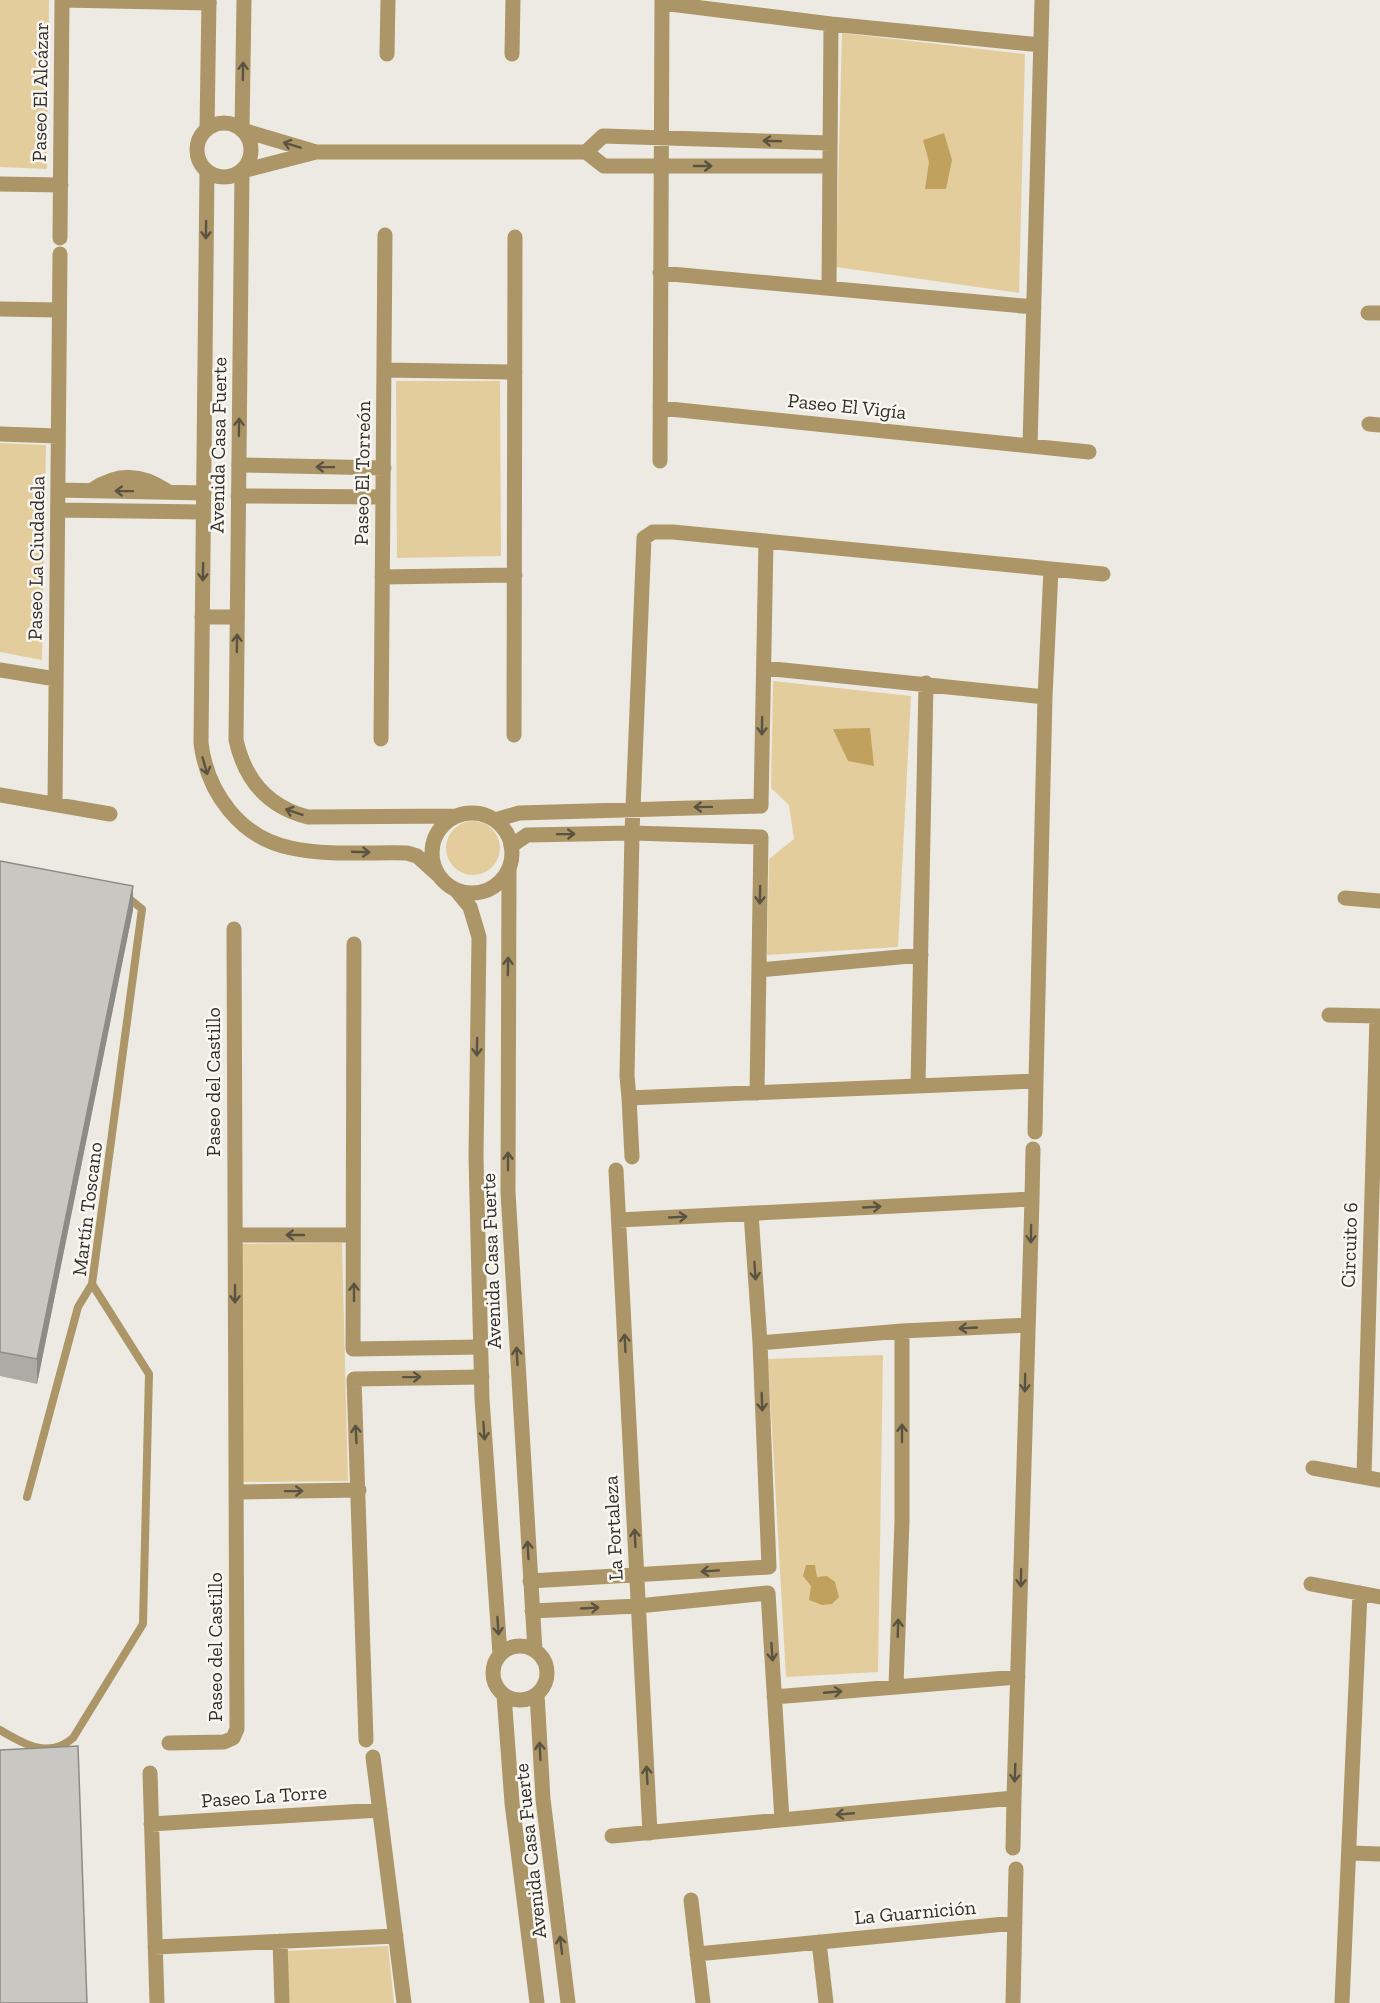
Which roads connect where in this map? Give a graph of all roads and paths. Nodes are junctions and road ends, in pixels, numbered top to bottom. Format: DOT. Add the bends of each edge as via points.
graph roads {
  1 [pos="62,0"];
  2 [pos="243,0"];
  3 [pos="388,0"];
  4 [pos="513,0"];
  5 [pos="1042,0"];
  6 [pos="662,1"];
  7 [pos="209,2"];
  8 [pos="831,24"];
  9 [pos="1041,45"];
  10 [pos="387,54"];
  11 [pos="512,54"];
  12 [pos="207,129"];
  13 [pos="242,130"];
  14 [pos="661,138"];
  15 [pos="830,143"];
  16 [pos="316,152"];
  17 [pos="586,152"];
  18 [pos="661,166"];
  19 [pos="830,166"];
  20 [pos="207,171"];
  21 [pos="242,171"];
  22 [pos="0,184"];
  23 [pos="61,185"];
  24 [pos="386,235"];
  25 [pos="515,237"];
  26 [pos="60,246"];
  27 [pos="660,273"];
  28 [pos="829,288"];
  29 [pos="1034,307"];
  30 [pos="0,309"];
  31 [pos="59,310"];
  32 [pos="384,370"];
  33 [pos="515,372"];
  34 [pos="660,408"];
  35 [pos="0,434"];
  36 [pos="58,436"];
  37 [pos="1030,446"];
  38 [pos="1089,452"];
  39 [pos="660,461"];
  40 [pos="239,465"];
  41 [pos="384,468"];
  42 [pos="58,490"];
  43 [pos="204,493"];
  44 [pos="238,496"];
  45 [pos="383,497"];
  46 [pos="58,510"];
  47 [pos="203,512"];
  48 [pos="765,541"];
  49 [pos="1051,569"];
  50 [pos="1103,574"];
  51 [pos="515,575"];
  52 [pos="382,578"];
  53 [pos="202,616"];
  54 [pos="237,617"];
  55 [pos="764,668"];
  56 [pos="0,670"];
  57 [pos="56,679"];
  58 [pos="926,683"];
  59 [pos="1045,697"];
  60 [pos="514,735"];
  61 [pos="381,739"];
  62 [pos="0,795"];
  63 [pos="55,804"];
  64 [pos="634,808"];
  65 [pos="110,814"];
  66 [pos="457,816"];
  67 [pos="495,820"];
  68 [pos="632,833"];
  69 [pos="511,846"];
  70 [pos="509,868"];
  71 [pos="438,875"];
  72 [pos="456,890"];
  73 [pos="112,891"];
  74 [pos="1345,898"];
  75 [pos="1380,901"];
  76 [pos="234,929"];
  77 [pos="354,944"];
  78 [pos="921,955"];
  79 [pos="759,970"];
  80 [pos="1329,1015"];
  81 [pos="1379,1016"];
  82 [pos="1036,1081"];
  83 [pos="918,1086"];
  84 [pos="757,1093"];
  85 [pos="629,1098"];
  86 [pos="1035,1132"];
  87 [pos="1033,1149"];
  88 [pos="632,1157"];
  89 [pos="616,1170"];
  90 [pos="1032,1199"];
  91 [pos="751,1213"];
  92 [pos="619,1220"];
  93 [pos="353,1235"];
  94 [pos="235,1236"];
  95 [pos="92,1284"];
  96 [pos="1027,1325"];
  97 [pos="902,1331"];
  98 [pos="760,1343"];
  99 [pos="481,1347"];
  100 [pos="482,1377"];
  101 [pos="1313,1468"];
  102 [pos="1364,1476"];
  103 [pos="1380,1480"];
  104 [pos="359,1490"];
  105 [pos="236,1492"];
  106 [pos="27,1497"];
  107 [pos="636,1575"];
  108 [pos="530,1581"];
  109 [pos="1311,1584"];
  110 [pos="1360,1593"];
  111 [pos="1380,1597"];
  112 [pos="638,1606"];
  113 [pos="532,1611"];
  114 [pos="535,1650"];
  115 [pos="500,1654"];
  116 [pos="1018,1677"];
  117 [pos="896,1686"];
  118 [pos="537,1694"];
  119 [pos="504,1695"];
  120 [pos="774,1697"];
  121 [pos="0,1730"];
  122 [pos="366,1740"];
  123 [pos="169,1743"];
  124 [pos="373,1757"];
  125 [pos="150,1773"];
  126 [pos="1014,1798"];
  127 [pos="380,1810"];
  128 [pos="782,1820"];
  129 [pos="151,1824"];
  130 [pos="650,1833"];
  131 [pos="612,1836"];
  132 [pos="1013,1848"];
  133 [pos="1350,1853"];
  134 [pos="1380,1854"];
  135 [pos="1016,1869"];
  136 [pos="691,1900"];
  137 [pos="1015,1923"];
  138 [pos="396,1936"];
  139 [pos="280,1941"];
  140 [pos="819,1942"];
  141 [pos="155,1947"];
  142 [pos="697,1954"];
  143 [pos="157,2003"];
  144 [pos="282,2003"];
  145 [pos="404,2003"];
  146 [pos="537,2003"];
  147 [pos="568,2003"];
  148 [pos="703,2003"];
  149 [pos="826,2003"];
  150 [pos="1013,2003"];
  151 [pos="1342,2003"];
  1 -- 7 [label="street"];
  1 -- 23 [label="street, Paseo El Alcázar"];
  13 -- 2 [label="street, one-way"];
  3 -- 10 [label="street"];
  4 -- 11 [label="street"];
  5 -- 9 [label="street"];
  6 -- 8 [label="street"];
  6 -- 14 [label="street"];
  7 -- 12 [label="street"];
  8 -- 9 [label="street"];
  8 -- 15 [label="street"];
  9 -- 29 [label="street"];
  12 -- 13 [label="street" via="221,123"];
  12 -- 20 [label="street" via="197,150"];
  16 -- 13 [label="street, one-way"];
  13 -- 21 [label="street" via="248,137 251,155"];
  15 -- 14 [label="street, one-way"];
  14 -- 17 [label="street" via="603,136"];
  14 -- 18 [label="street"];
  15 -- 19 [label="street"];
  16 -- 17 [label="street"];
  16 -- 21 [label="street"];
  17 -- 18 [label="street" via="604,166"];
  18 -- 19 [label="street, one-way"];
  18 -- 27 [label="street"];
  19 -- 28 [label="street"];
  20 -- 21 [label="street" via="224,178"];
  20 -- 43 [label="street, Avenida Casa Fuerte, one-way"];
  40 -- 21 [label="street, Avenida Casa Fuerte, one-way"];
  22 -- 23 [label="street, Paseo El Alcázar"];
  23 -- 26 [label="street, Paseo El Alcázar"];
  24 -- 32 [label="street, Paseo El Torreón"];
  25 -- 33 [label="street"];
  26 -- 31 [label="street, Paseo La Ciudadela"];
  27 -- 28 [label="street"];
  27 -- 34 [label="street"];
  28 -- 29 [label="street"];
  29 -- 37 [label="street"];
  30 -- 31 [label="street"];
  31 -- 36 [label="street, Paseo La Ciudadela"];
  32 -- 33 [label="street"];
  32 -- 41 [label="street, Paseo El Torreón"];
  33 -- 51 [label="street"];
  34 -- 37 [label="street, Paseo El Vigía"];
  34 -- 39 [label="street"];
  35 -- 36 [label="street"];
  36 -- 42 [label="street, Paseo La Ciudadela"];
  37 -- 38 [label="street, Paseo El Vigía"];
  41 -- 40 [label="street, one-way"];
  40 -- 44 [label="street, Avenida Casa Fuerte"];
  41 -- 45 [label="street, Paseo El Torreón"];
  43 -- 42 [label="street, one-way"];
  42 -- 46 [label="street, Paseo La Ciudadela"];
  43 -- 47 [label="street, Avenida Casa Fuerte"];
  44 -- 45 [label="street"];
  44 -- 54 [label="street, Avenida Casa Fuerte"];
  45 -- 52 [label="street, Paseo El Torreón"];
  46 -- 47 [label="street"];
  46 -- 57 [label="street, Paseo La Ciudadela"];
  47 -- 53 [label="street, Avenida Casa Fuerte, one-way"];
  48 -- 49 [label="street"];
  48 -- 55 [label="street"];
  48 -- 64 [label="street" via="673,532 653,532 644,538"];
  49 -- 50 [label="street"];
  49 -- 59 [label="street"];
  51 -- 52 [label="street"];
  51 -- 60 [label="street"];
  52 -- 61 [label="street, Paseo El Torreón"];
  53 -- 54 [label="street"];
  53 -- 71 [label="street, Avenida Casa Fuerte, one-way" via="204,766 230,812 248,829 291,848 407,853 417,856"];
  66 -- 54 [label="street, Avenida Casa Fuerte, one-way" via="308,817 290,812 262,793 240,760 236,740"];
  55 -- 58 [label="street"];
  55 -- 64 [label="street, one-way" via="761,806"];
  56 -- 57 [label="street"];
  57 -- 63 [label="street, Paseo La Ciudadela"];
  58 -- 59 [label="street"];
  58 -- 78 [label="street"];
  59 -- 82 [label="street"];
  62 -- 63 [label="street"];
  63 -- 65 [label="street"];
  64 -- 67 [label="street" via="519,813"];
  64 -- 68 [label="street"];
  66 -- 67 [label="street" via="483,814"];
  66 -- 71 [label="street" via="442,825 434,841 432,858"];
  67 -- 69 [label="street" via="506,831"];
  69 -- 68 [label="street, one-way" via="527,835"];
  68 -- 79 [label="street, one-way" via="760,837"];
  68 -- 85 [label="street"];
  69 -- 70 [label="street"];
  70 -- 72 [label="street" via="488,890"];
  108 -- 70 [label="street, Avenida Casa Fuerte, one-way" via="508,1192"];
  71 -- 72 [label="street"];
  72 -- 99 [label="street, Avenida Casa Fuerte, one-way" via="470,907 479,937 476,1157"];
  73 -- 95 [label="lane, Martín Toscano" via="123,893 142,909"];
  74 -- 75 [label="street"];
  76 -- 94 [label="street, Paseo del Castillo"];
  77 -- 93 [label="street"];
  78 -- 79 [label="street"];
  78 -- 83 [label="street"];
  79 -- 84 [label="street"];
  80 -- 81 [label="street, Circuito 6"];
  81 -- 102 [label="street, Circuito 6"];
  82 -- 83 [label="street"];
  82 -- 86 [label="street"];
  83 -- 84 [label="street"];
  84 -- 85 [label="street"];
  85 -- 88 [label="street"];
  87 -- 90 [label="street"];
  89 -- 92 [label="street, La Fortaleza"];
  91 -- 90 [label="street, one-way"];
  90 -- 96 [label="street, one-way"];
  92 -- 91 [label="street, one-way"];
  91 -- 98 [label="street, one-way"];
  107 -- 92 [label="street, La Fortaleza, one-way"];
  93 -- 94 [label="street, one-way"];
  99 -- 93 [label="street, one-way" via="353,1349"];
  94 -- 105 [label="street, Paseo del Castillo, one-way"];
  95 -- 106 [label="lane" via="78,1307"];
  95 -- 121 [label="lane, Martín Toscano" via="149,1374 143,1624 73,1738 62,1748 41,1750"];
  96 -- 97 [label="street, one-way"];
  96 -- 116 [label="street, one-way"];
  97 -- 98 [label="street"];
  117 -- 97 [label="street, one-way" via="902,1521"];
  98 -- 107 [label="street, one-way" via="769,1567"];
  99 -- 100 [label="street, Avenida Casa Fuerte"];
  104 -- 100 [label="street, one-way" via="354,1378"];
  100 -- 115 [label="street, Avenida Casa Fuerte, one-way"];
  101 -- 102 [label="street"];
  102 -- 103 [label="street"];
  105 -- 104 [label="street, one-way"];
  104 -- 122 [label="street"];
  105 -- 123 [label="street, Paseo del Castillo" via="237,1729 233,1738 224,1742"];
  107 -- 108 [label="street"];
  107 -- 112 [label="street, La Fortaleza"];
  108 -- 113 [label="street, Avenida Casa Fuerte"];
  109 -- 110 [label="street"];
  110 -- 111 [label="street"];
  110 -- 133 [label="street"];
  113 -- 112 [label="street, one-way"];
  112 -- 120 [label="street, one-way" via="768,1593"];
  130 -- 112 [label="street, La Fortaleza, one-way"];
  113 -- 114 [label="street, Avenida Casa Fuerte"];
  114 -- 115 [label="street" via="517,1646"];
  114 -- 118 [label="street" via="542,1658 546,1677"];
  115 -- 119 [label="street" via="492,1670 497,1688"];
  116 -- 117 [label="street"];
  116 -- 126 [label="street, one-way"];
  120 -- 117 [label="street, one-way"];
  118 -- 119 [label="street" via="514,1700"];
  147 -- 118 [label="street, Avenida Casa Fuerte, one-way" via="543,1799"];
  119 -- 146 [label="street, Avenida Casa Fuerte" via="512,1803"];
  120 -- 128 [label="street"];
  124 -- 127 [label="street"];
  125 -- 129 [label="street"];
  126 -- 128 [label="street, one-way"];
  126 -- 132 [label="street"];
  127 -- 129 [label="street, Paseo La Torre"];
  127 -- 138 [label="street"];
  128 -- 130 [label="street"];
  129 -- 141 [label="street"];
  130 -- 131 [label="street"];
  133 -- 134 [label="street"];
  133 -- 151 [label="street"];
  135 -- 137 [label="street"];
  136 -- 142 [label="street"];
  137 -- 140 [label="street, La Guarnición"];
  137 -- 150 [label="street"];
  138 -- 139 [label="street"];
  138 -- 145 [label="street"];
  139 -- 141 [label="street"];
  139 -- 144 [label="street"];
  140 -- 142 [label="street, La Guarnición"];
  140 -- 149 [label="street"];
  141 -- 143 [label="street"];
  142 -- 148 [label="street"];
}
